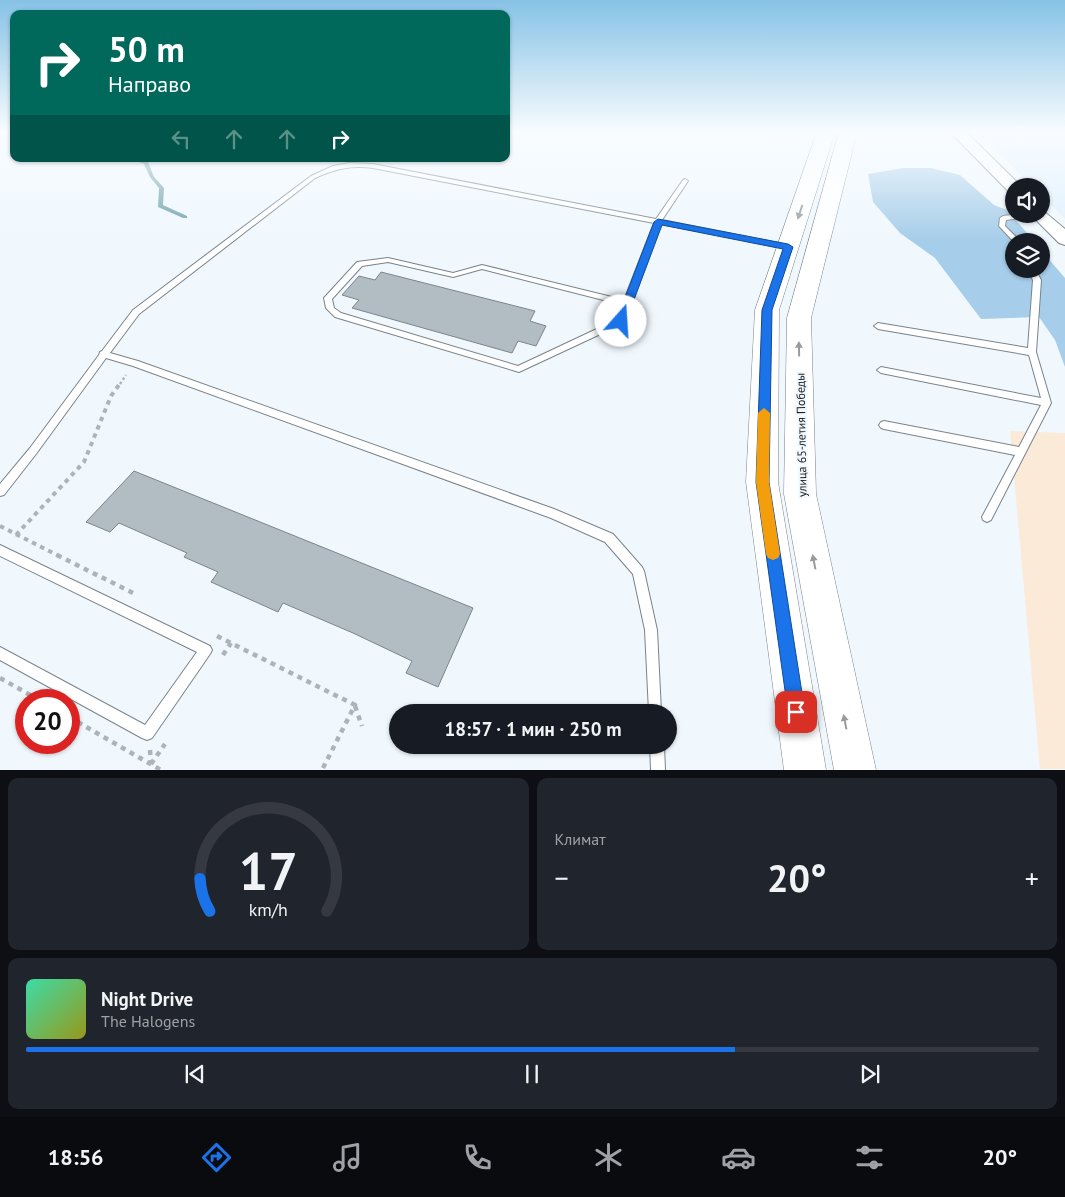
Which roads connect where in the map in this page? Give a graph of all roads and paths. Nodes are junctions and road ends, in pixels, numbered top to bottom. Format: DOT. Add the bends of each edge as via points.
graph roads {
  1 [pos="329,168"];
  2 [pos="384,168"];
  3 [pos="814,168"];
  4 [pos="839,168"];
  5 [pos="994,168"];
  6 [pos="1005,179"];
  7 [pos="685,181"];
  8 [pos="1005,218"];
  9 [pos="658,222"];
  10 [pos="1048,223"];
  11 [pos="1009,233"];
  12 [pos="1065,239"];
  13 [pos="788,247"];
  14 [pos="1036,278"];
  15 [pos="627,303"];
  16 [pos="878,326"];
  17 [pos="1032,352"];
  18 [pos="104,354"];
  19 [pos="135,363"];
  20 [pos="881,370"];
  21 [pos="1046,403"];
  22 [pos="884,425"];
  23 [pos="1021,452"];
  24 [pos="0,492"];
  25 [pos="987,517"];
  26 [pos="0,550"];
  27 [pos="0,653"];
  28 [pos="0,678"];
  29 [pos="20,689"];
  30 [pos="655,704"];
  31 [pos="355,705"];
  32 [pos="80,723"];
  33 [pos="362,726"];
  34 [pos="657,754"];
  35 [pos="162,770"];
  36 [pos="658,770"];
  37 [pos="805,770"];
  38 [pos="855,770"];
  1 -- 18 [label="lane" via="313,177 136,312"];
  2 -- 9 [label="lane"];
  3 -- 13 [label="main road, one-way"];
  38 -- 4 [label="main road, улица 65-летия Победы, one-way" via="800,494 799,318"];
  5 -- 6 [label="street"];
  7 -- 9 [label="lane"];
  8 -- 11 [label="lane" via="1002,226"];
  9 -- 13 [label="lane"];
  9 -- 15 [label="lane"];
  10 -- 12 [label="street"];
  13 -- 37 [label="main road" via="767,310 762,482"];
  14 -- 17 [label="lane"];
  15 -- 15 [label="lane" via="621,321 519,369 338,315 327,304 328,298 360,264 388,260 453,275 482,267"];
  16 -- 17 [label="lane"];
  17 -- 21 [label="lane"];
  18 -- 19 [label="lane"];
  18 -- 24 [label="lane"];
  19 -- 26 [label="path" via="112,396 84,462"];
  19 -- 30 [label="lane" via="554,514 610,538 638,571 651,630"];
  20 -- 21 [label="lane"];
  21 -- 23 [label="lane"];
  22 -- 23 [label="lane"];
  23 -- 25 [label="lane"];
  26 -- 27 [label="lane" via="206,650 147,732"];
  28 -- 29 [label="path"];
  31 -- 33 [label="path"];
  32 -- 35 [label="path"];
  34 -- 36 [label="lane"];
}
